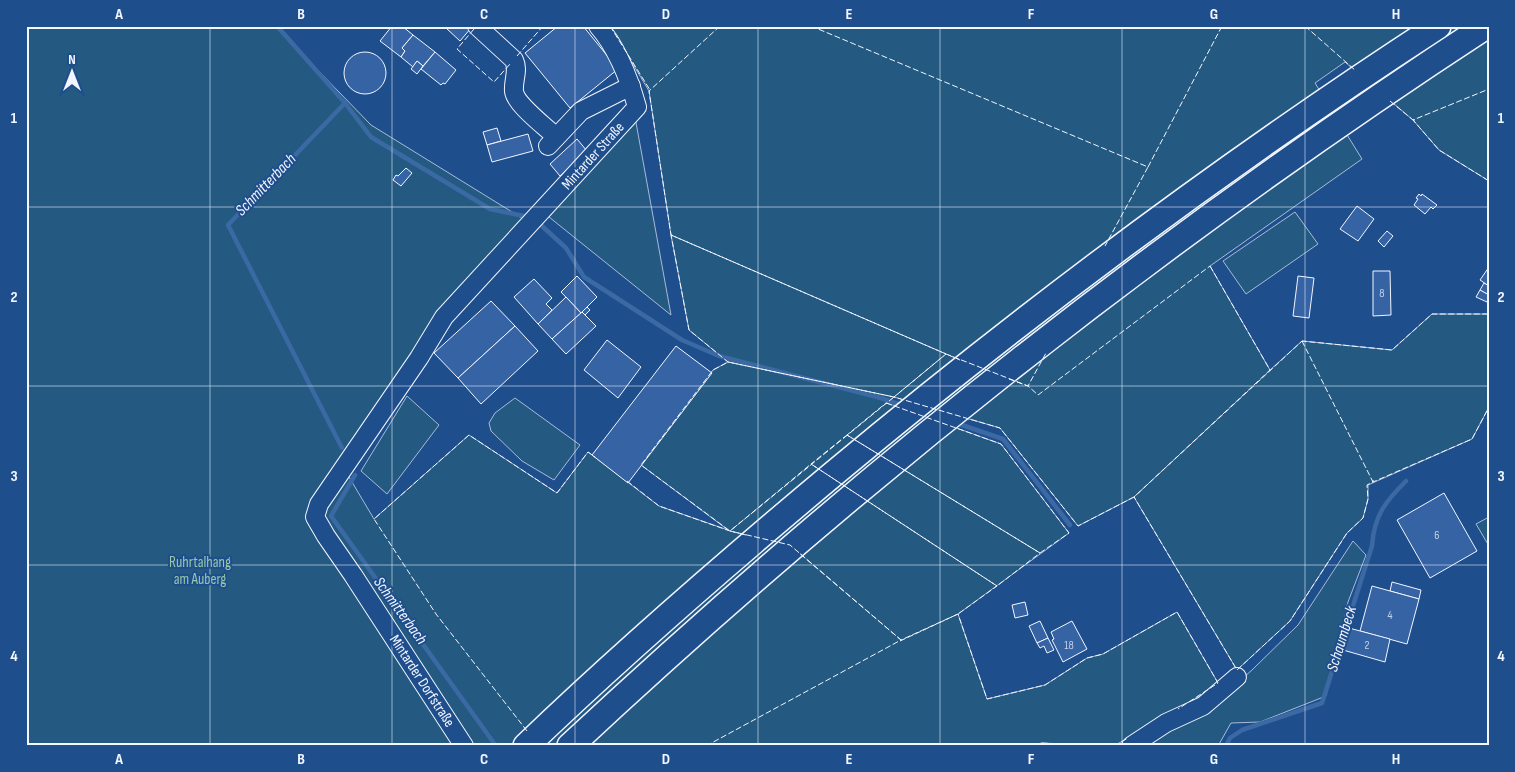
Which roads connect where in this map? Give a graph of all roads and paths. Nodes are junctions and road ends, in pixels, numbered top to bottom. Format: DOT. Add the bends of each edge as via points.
graph roads {
  1 [pos="477,26"];
  2 [pos="598,26"];
  3 [pos="1438,26"];
  4 [pos="1486,26"];
  5 [pos="631,86"];
  6 [pos="315,517"];
  7 [pos="1237,678"];
  8 [pos="464,746"];
  9 [pos="526,746"];
  10 [pos="570,746"];
  11 [pos="1131,746"];
  1 -- 5 [label="lane" via="514,60 517,100 552,141 581,111"];
  2 -- 5 [label="lane, Mintarder Straße" via="612,46"];
  3 -- 9 [label="highway" via="1146,229 966,366 704,584"];
  4 -- 10 [label="highway" via="1254,184 1072,318 895,459 780,556"];
  5 -- 6 [label="lane, Mintarder Straße" via="637,107 444,317 319,504"];
  6 -- 8 [label="lane, Mintarder Dorfstraße"];
  7 -- 11 [label="lane" via="1203,706 1166,723"];
}
